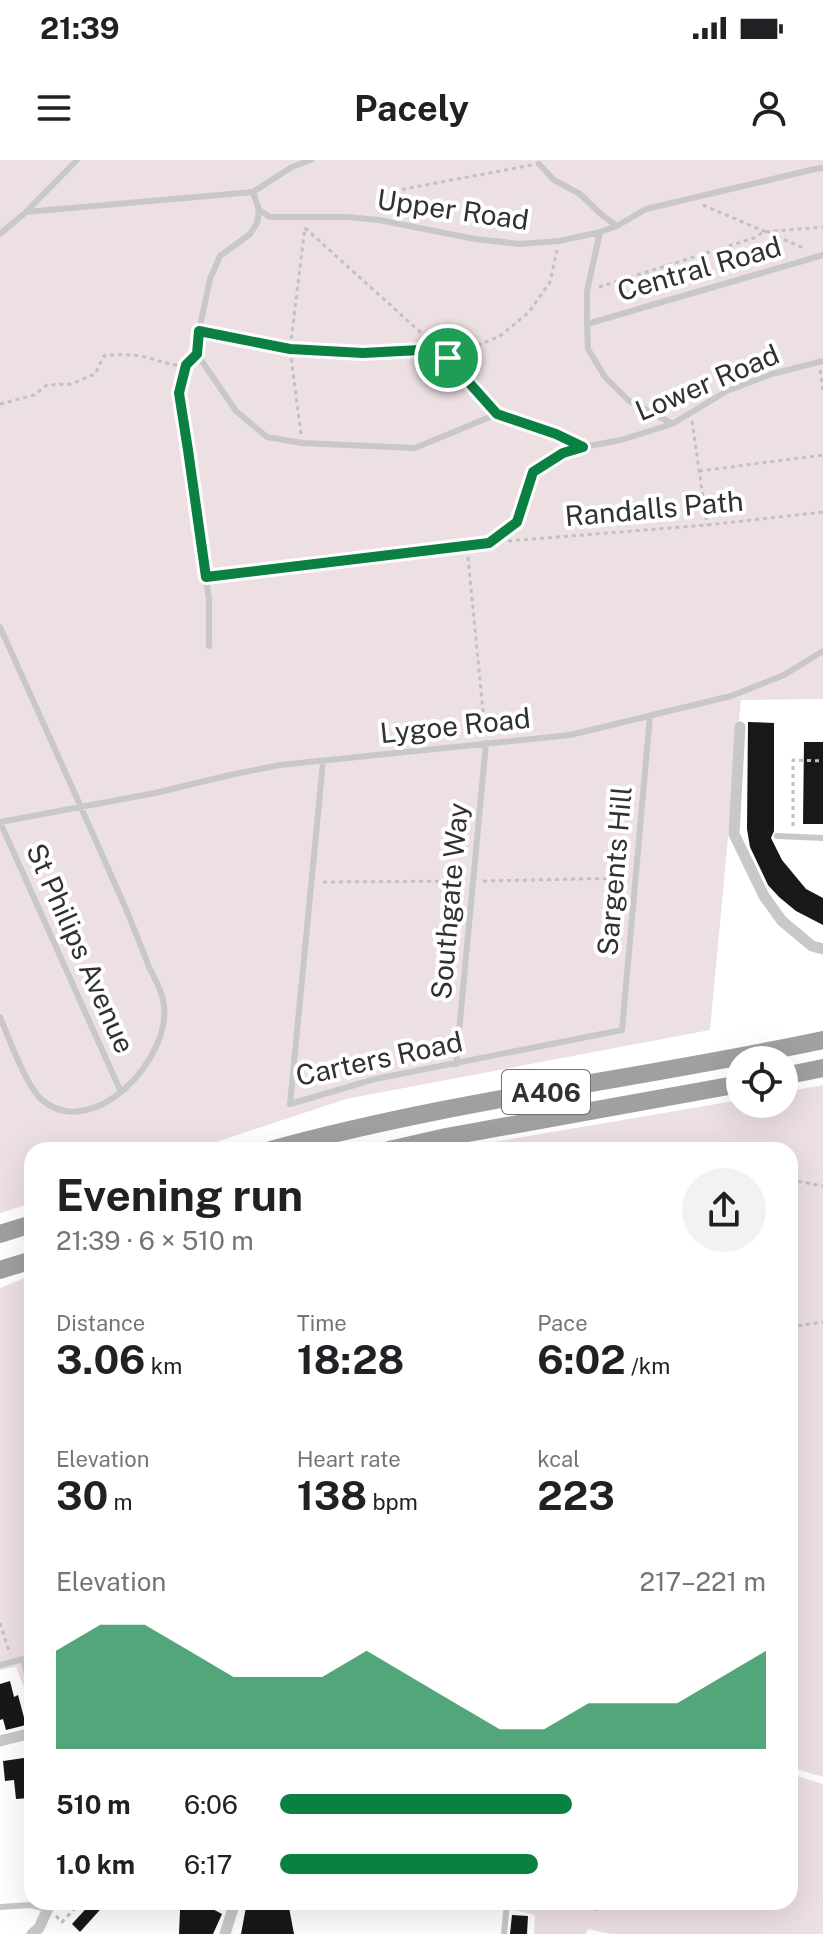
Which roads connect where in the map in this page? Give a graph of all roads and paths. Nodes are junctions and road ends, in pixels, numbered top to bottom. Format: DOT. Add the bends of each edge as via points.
graph roads {
  1 [pos="77,160"];
  2 [pos="311,160"];
  3 [pos="539,164"];
  4 [pos="823,168"];
  5 [pos="253,192"];
  6 [pos="688,199"];
  7 [pos="259,210"];
  8 [pos="26,212"];
  9 [pos="400,223"];
  10 [pos="617,226"];
  11 [pos="823,227"];
  12 [pos="1,229"];
  13 [pos="600,232"];
  14 [pos="763,232"];
  15 [pos="559,241"];
  16 [pos="822,255"];
  17 [pos="587,291"];
  18 [pos="587,324"];
  19 [pos="199,331"];
  20 [pos="290,349"];
  21 [pos="439,349"];
  22 [pos="197,354"];
  23 [pos="448,358"];
  24 [pos="821,362"];
  25 [pos="186,365"];
  26 [pos="823,390"];
  27 [pos="0,404"];
  28 [pos="691,413"];
  29 [pos="497,414"];
  30 [pos="672,424"];
  31 [pos="302,443"];
  32 [pos="583,447"];
  33 [pos="823,455"];
  34 [pos="699,471"];
  35 [pos="823,512"];
  36 [pos="707,525"];
  37 [pos="489,543"];
  38 [pos="467,545"];
  39 [pos="206,577"];
  40 [pos="0,627"];
  41 [pos="209,646"];
  42 [pos="823,651"];
  43 [pos="650,716"];
  44 [pos="740,727"];
  45 [pos="486,743"];
  46 [pos="823,761"];
  47 [pos="323,762"];
  48 [pos="81,807"];
  49 [pos="0,822"];
  50 [pos="777,836"];
  51 [pos="793,837"];
  52 [pos="823,838"];
  53 [pos="823,949"];
  54 [pos="0,1017"];
  55 [pos="622,1030"];
  56 [pos="823,1040"];
  57 [pos="456,1064"];
  58 [pos="823,1068"];
  59 [pos="798,1073"];
  60 [pos="726,1087"];
  61 [pos="121,1092"];
  62 [pos="300,1142"];
  63 [pos="424,1142"];
  64 [pos="798,1181"];
  65 [pos="823,1186"];
  66 [pos="24,1226"];
  67 [pos="0,1234"];
  68 [pos="24,1262"];
  69 [pos="0,1270"];
  70 [pos="823,1322"];
  71 [pos="798,1326"];
  72 [pos="0,1623"];
  73 [pos="12,1662"];
  74 [pos="24,1663"];
  75 [pos="0,1665"];
  76 [pos="24,1735"];
  77 [pos="0,1741"];
  78 [pos="24,1905"];
  79 [pos="0,1907"];
  80 [pos="48,1910"];
  81 [pos="54,1910"];
  82 [pos="73,1910"];
  83 [pos="233,1910"];
  84 [pos="505,1910"];
  85 [pos="32,1934"];
  86 [pos="225,1934"];
  87 [pos="504,1934"];
  1 -- 8 [label="lane"];
  2 -- 5 [label="lane"];
  3 -- 9 [label="path" via="404,189"];
  3 -- 10 [label="lane"];
  4 -- 6 [label="lane, Upper Road"];
  5 -- 7 [label="lane"];
  5 -- 8 [label="lane"];
  6 -- 10 [label="lane, Upper Road" via="646,209"];
  6 -- 14 [label="path"];
  7 -- 9 [label="lane, Upper Road" via="270,217"];
  7 -- 19 [label="lane" via="250,234 220,256"];
  8 -- 12 [label="lane"];
  9 -- 15 [label="lane, Upper Road" via="475,239"];
  10 -- 13 [label="lane, Upper Road"];
  11 -- 14 [label="path"];
  13 -- 15 [label="lane, Upper Road"];
  13 -- 17 [label="lane"];
  14 -- 16 [label="path"];
  14 -- 17 [label="path"];
  15 -- 23 [label="path" via="550,282 529,312 500,336"];
  16 -- 18 [label="lane, Central Road"];
  17 -- 18 [label="lane"];
  18 -- 30 [label="lane" via="588,349 605,377 628,400"];
  19 -- 20 [label="path"];
  19 -- 22 [label="lane"];
  20 -- 21 [label="path"];
  20 -- 21 [label="path" via="305,227"];
  20 -- 31 [label="path"];
  21 -- 23 [label="path"];
  22 -- 25 [label="lane"];
  22 -- 31 [label="lane" via="236,411 267,437"];
  23 -- 29 [label="path"];
  24 -- 26 [label="path"];
  24 -- 28 [label="lane, Lower Road" via="757,379"];
  25 -- 27 [label="path" via="143,356 104,356 95,374"];
  25 -- 39 [label="lane" via="179,393"];
  28 -- 30 [label="lane, Lower Road"];
  28 -- 34 [label="path"];
  29 -- 31 [label="lane" via="415,448"];
  29 -- 32 [label="lane"];
  30 -- 32 [label="lane, Lower Road"];
  32 -- 37 [label="lane, Lower Road" via="533,472 517,522"];
  33 -- 34 [label="path"];
  34 -- 36 [label="path"];
  35 -- 36 [label="path, Randalls Path"];
  36 -- 37 [label="path, Randalls Path"];
  37 -- 38 [label="lane"];
  38 -- 39 [label="lane"];
  38 -- 45 [label="path"];
  39 -- 41 [label="lane"];
  40 -- 48 [label="lane"];
  42 -- 43 [label="lane, Lygoe Road" via="784,675 731,696"];
  43 -- 45 [label="lane, Lygoe Road" via="570,735"];
  43 -- 55 [label="lane, Sargents Hill"];
  44 -- 53 [label="street" via="739,835 764,896 782,921"];
  45 -- 47 [label="lane, Lygoe Road"];
  45 -- 57 [label="lane, Southgate Way"];
  46 -- 51 [label="path" via="793,760"];
  47 -- 48 [label="lane, Lygoe Road" via="242,772"];
  47 -- 57 [label="lane, Carters Road" via="290,1104 375,1079"];
  48 -- 49 [label="lane, Lygoe Road"];
  48 -- 61 [label="lane" via="164,1001 151,1059"];
  49 -- 61 [label="lane, St Philips Avenue"];
  50 -- 51 [label="lane"];
  51 -- 52 [label="lane"];
  54 -- 61 [label="lane" via="29,1082 55,1108 96,1109"];
  55 -- 57 [label="lane, Carters Road"];
  56 -- 62 [label="highway, A406"];
  58 -- 59 [label="highway"];
  60 -- 63 [label="highway, A406"];
  64 -- 65 [label="path"];
  66 -- 67 [label="highway"];
  68 -- 69 [label="highway"];
  70 -- 71 [label="path"];
  72 -- 73 [label="path"];
  73 -- 74 [label="lane"];
  73 -- 75 [label="lane"];
  76 -- 77 [label="street"];
  78 -- 79 [label="lane"];
  80 -- 85 [label="street"];
  81 -- 82 [label="path" via="62,1922"];
  83 -- 86 [label="street"];
  84 -- 87 [label="lane"];
}
